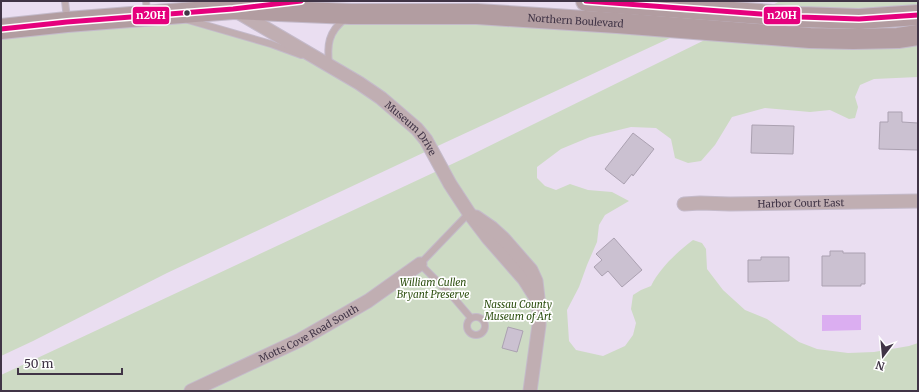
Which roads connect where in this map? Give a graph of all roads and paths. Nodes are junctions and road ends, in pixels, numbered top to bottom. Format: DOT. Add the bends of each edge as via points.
graph roads {
  1 [pos="65,1"];
  2 [pos="301,1"];
  3 [pos="586,1"];
  4 [pos="232,5"];
  5 [pos="153,10"];
  6 [pos="352,14"];
  7 [pos="918,15"];
  8 [pos="67,22"];
  9 [pos="1,29"];
  10 [pos="918,35"];
  11 [pos="330,66"];
  12 [pos="918,201"];
  13 [pos="684,204"];
  14 [pos="469,213"];
  15 [pos="420,264"];
  16 [pos="471,318"];
  17 [pos="191,391"];
  18 [pos="530,391"];
  1 -- 8 [label="lane"];
  2 -- 4 [label="main road, Northern Boulevard"];
  3 -- 7 [label="main road, Northern Boulevard" via="800,17 859,19"];
  4 -- 5 [label="main road, Northern Boulevard"];
  4 -- 6 [label="main road, Northern Boulevard"];
  4 -- 11 [label="street, Museum Drive"];
  5 -- 8 [label="main road, Northern Boulevard"];
  5 -- 11 [label="lane" via="271,44"];
  6 -- 10 [label="main road, Northern Boulevard" via="477,14 810,38 898,38"];
  6 -- 11 [label="lane" via="340,23 330,36"];
  8 -- 9 [label="main road, Northern Boulevard"];
  11 -- 14 [label="street, Museum Drive" via="381,98 417,128"];
  12 -- 13 [label="street, Harbor Court East"];
  14 -- 15 [label="lane"];
  14 -- 18 [label="street, Museum Drive" via="524,279 538,301 538,325"];
  15 -- 16 [label="lane"];
  15 -- 17 [label="street, Motts Cove Road South" via="368,301 300,340"];
}
